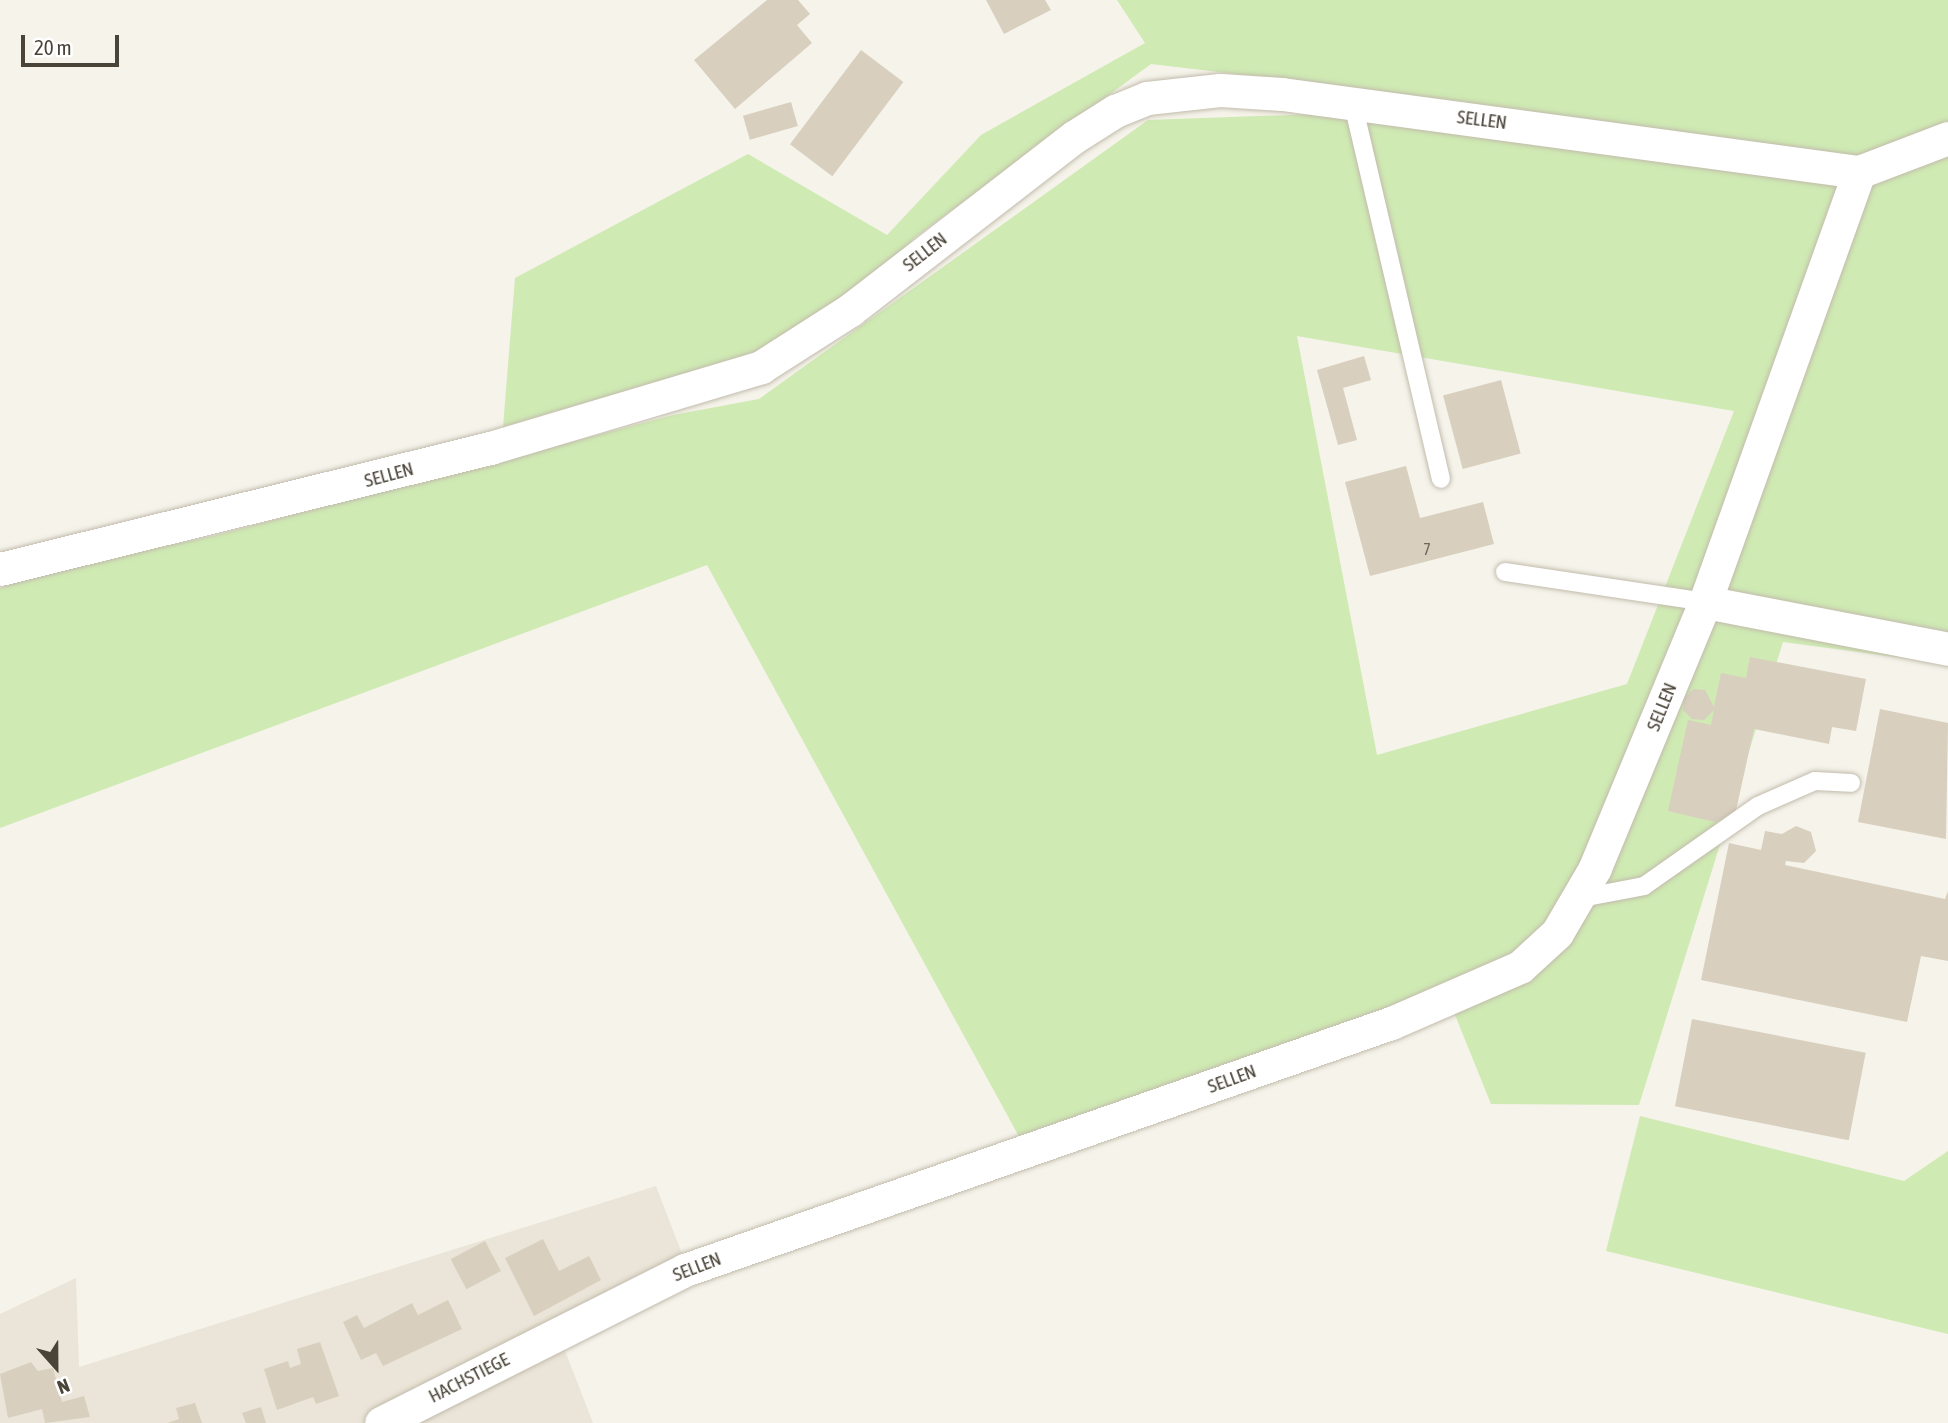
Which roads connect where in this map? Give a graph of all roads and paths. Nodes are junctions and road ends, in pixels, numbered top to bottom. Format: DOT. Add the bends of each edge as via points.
graph roads {
  1 [pos="1353,104"];
  2 [pos="1948,138"];
  3 [pos="1859,172"];
  4 [pos="1441,479"];
  5 [pos="0,569"];
  6 [pos="1505,572"];
  7 [pos="1705,602"];
  8 [pos="1948,649"];
  9 [pos="1851,783"];
  10 [pos="1576,899"];
  11 [pos="557,1334"];
  12 [pos="380,1423"];
  1 -- 3 [label="street, SELLEN"];
  1 -- 4 [label="lane"];
  1 -- 5 [label="street, SELLEN" via="1220,90 1169,93 1131,103 1074,137 816,335 761,367 477,452"];
  2 -- 3 [label="street, SELLEN"];
  3 -- 7 [label="street, SELLEN"];
  6 -- 7 [label="lane"];
  7 -- 8 [label="street"];
  7 -- 10 [label="street, SELLEN" via="1595,868"];
  9 -- 10 [label="lane" via="1815,780 1758,806 1644,886"];
  10 -- 11 [label="street, SELLEN" via="1557,933 1520,967 1478,987 939,1184 685,1270"];
  11 -- 12 [label="street, HACHSTIEGE"];
}
